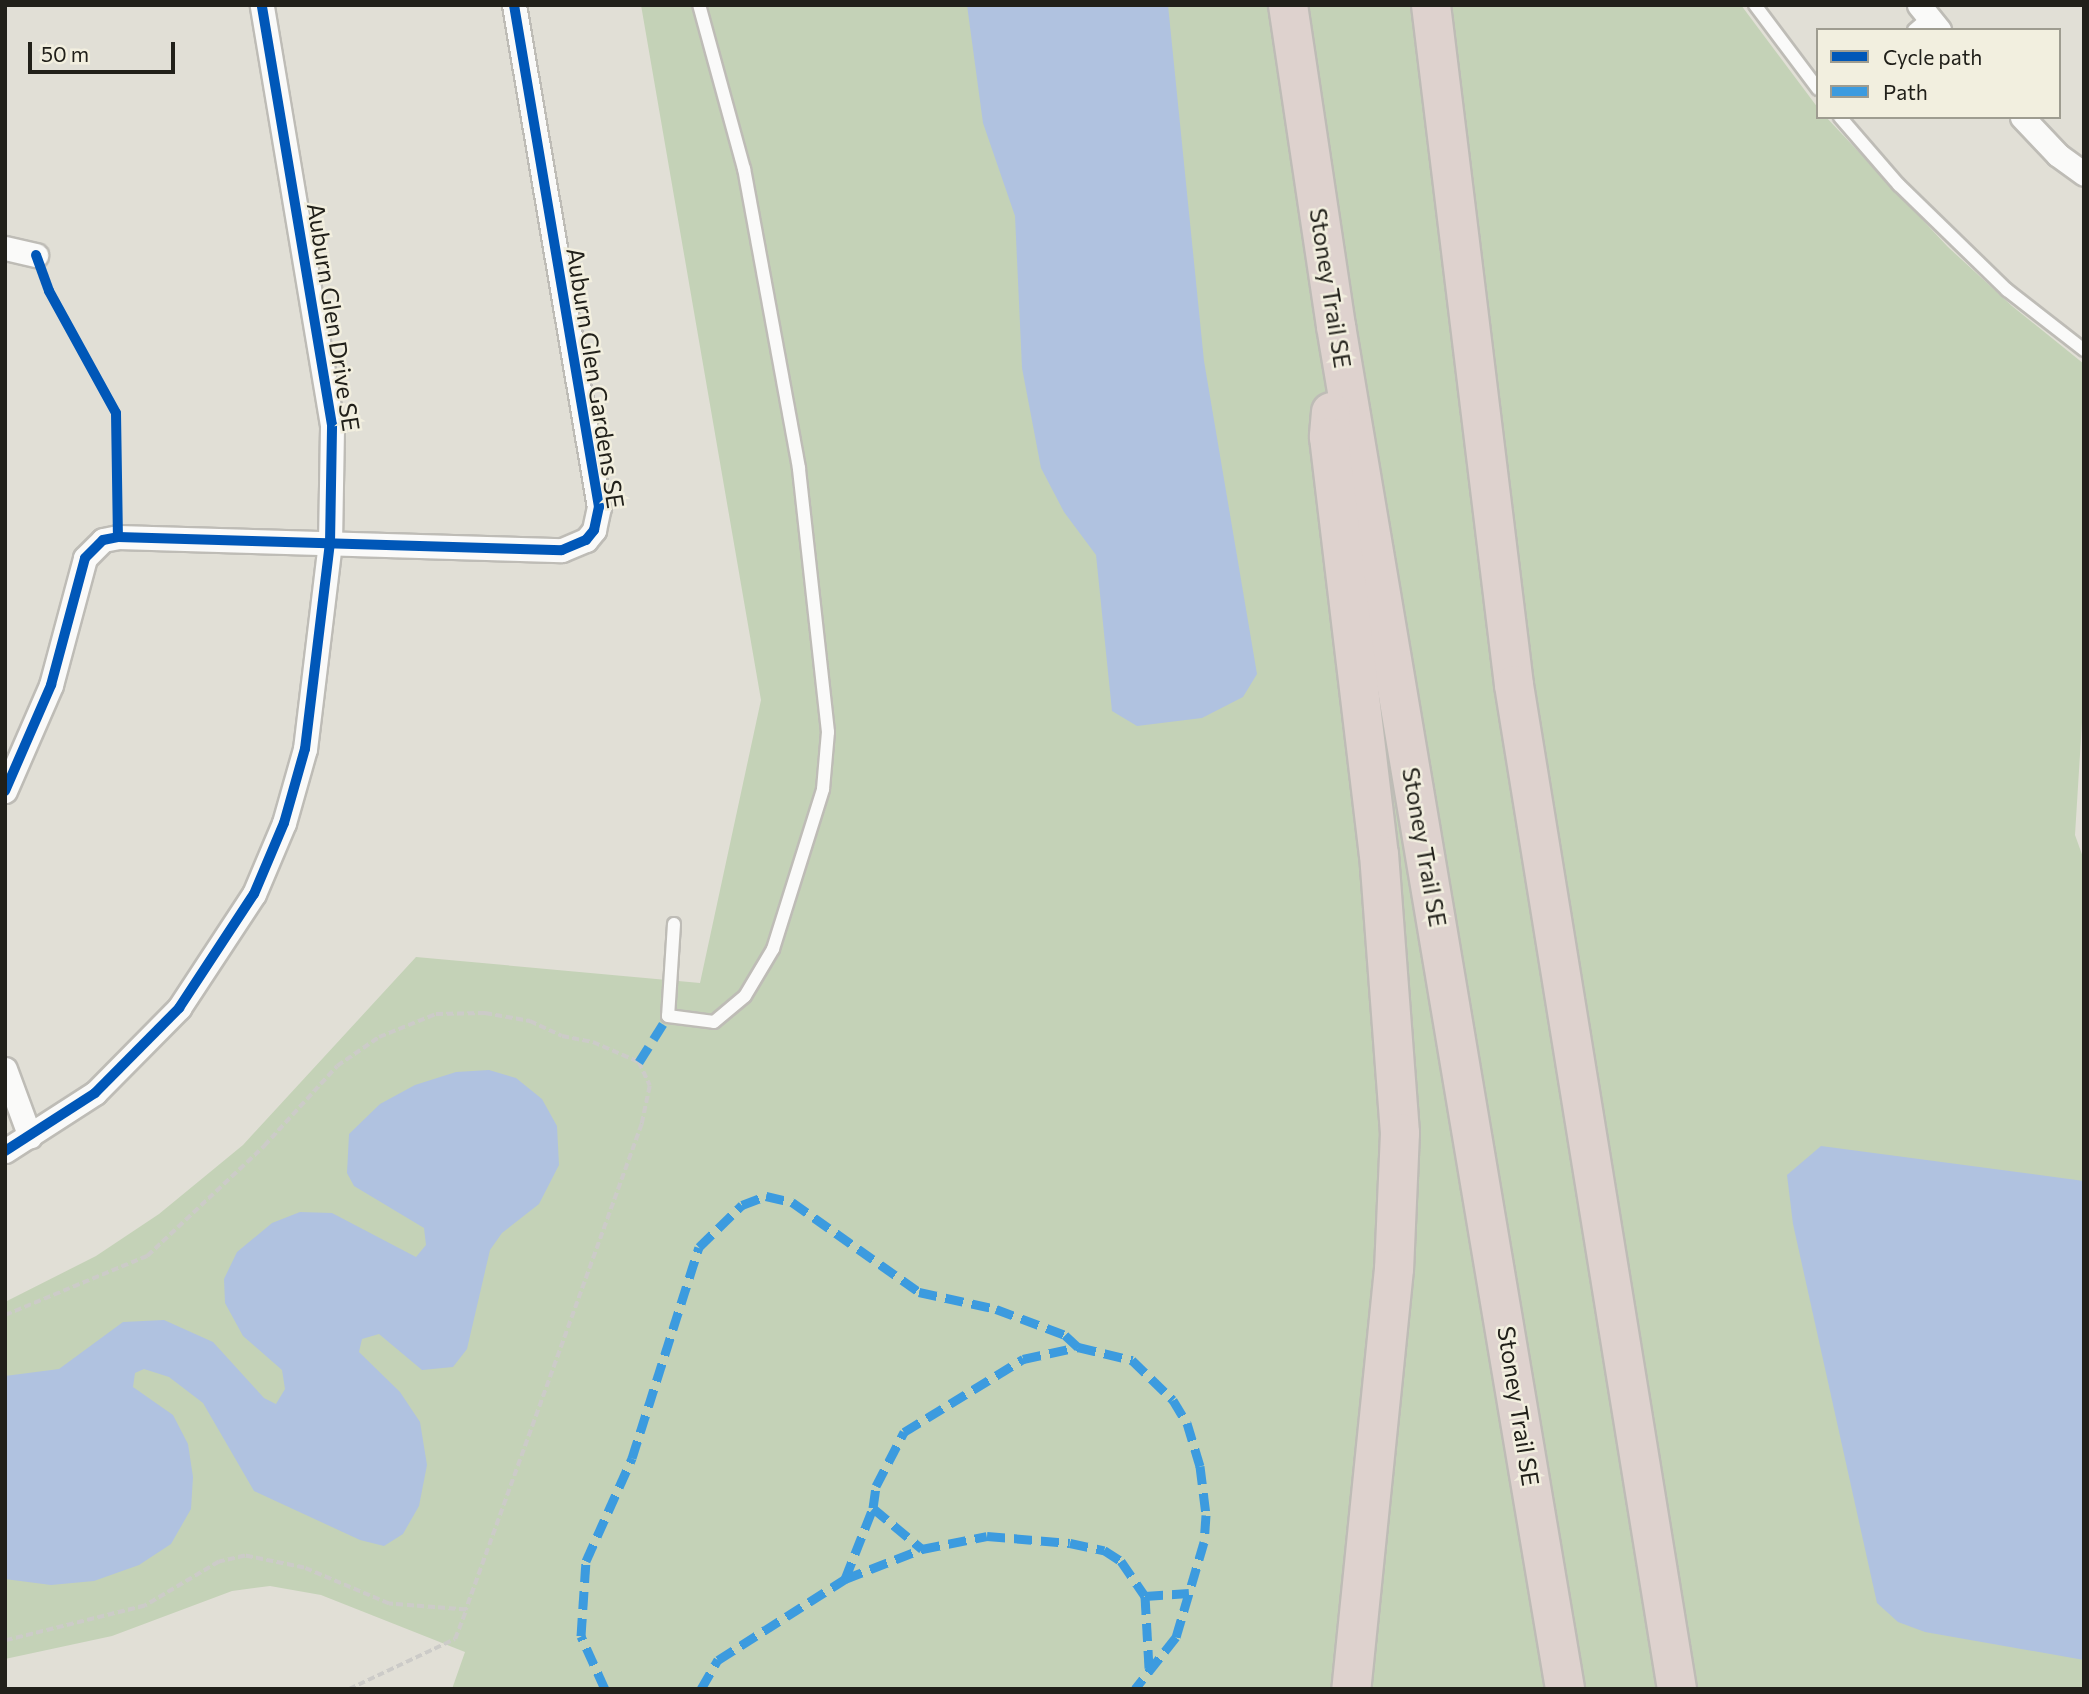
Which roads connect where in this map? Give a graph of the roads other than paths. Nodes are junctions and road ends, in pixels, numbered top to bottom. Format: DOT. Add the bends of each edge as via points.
graph roads {
  1 [pos="262,5"];
  2 [pos="514,5"];
  3 [pos="699,5"];
  4 [pos="1288,5"];
  5 [pos="1431,5"];
  6 [pos="1755,5"];
  7 [pos="1816,86"];
  8 [pos="1842,119"];
  9 [pos="2024,119"];
  10 [pos="2084,174"];
  11 [pos="5,248"];
  12 [pos="36,256"];
  13 [pos="1336,326"];
  14 [pos="2084,350"];
  15 [pos="330,543"];
  16 [pos="5,792"];
  17 [pos="674,924"];
  18 [pos="5,1069"];
  19 [pos="30,1137"];
  20 [pos="5,1151"];
  21 [pos="1665,1614"];
  22 [pos="1350,1689"];
  23 [pos="1565,1689"];
  24 [pos="1677,1689"];
  25 [pos="1702,1689"];
  1 -- 15 [label="street, Auburn Glen Drive SE" via="331,425"];
  2 -- 15 [label="street, Auburn Glen Gardens SE" via="598,519 586,540 562,550"];
  3 -- 17 [label="lane" via="744,169 799,468 828,732 823,789 773,949 745,996 714,1023 667,1016"];
  4 -- 13 [label="highway, Stoney Trail SE"];
  5 -- 21 [label="highway" via="1514,685"];
  6 -- 7 [label="lane"];
  8 -- 14 [label="lane" via="1899,185 2007,290"];
  9 -- 10 [label="street" via="2058,155"];
  11 -- 12 [label="street"];
  13 -- 22 [label="highway" via="1329,437 1379,854 1400,1133 1394,1269"];
  13 -- 23 [label="highway, Stoney Trail SE"];
  15 -- 16 [label="street, Auburn Glen Gardens SE" via="118,537 93,546 81,568 51,685"];
  15 -- 19 [label="street, Auburn Glen Drive SE" via="305,749 284,823 254,894 210,967 156,1033 95,1093"];
  18 -- 19 [label="street"];
  19 -- 20 [label="street, Auburn Glen Drive SE"];
  21 -- 24 [label="highway"];
  21 -- 25 [label="highway"];
}
